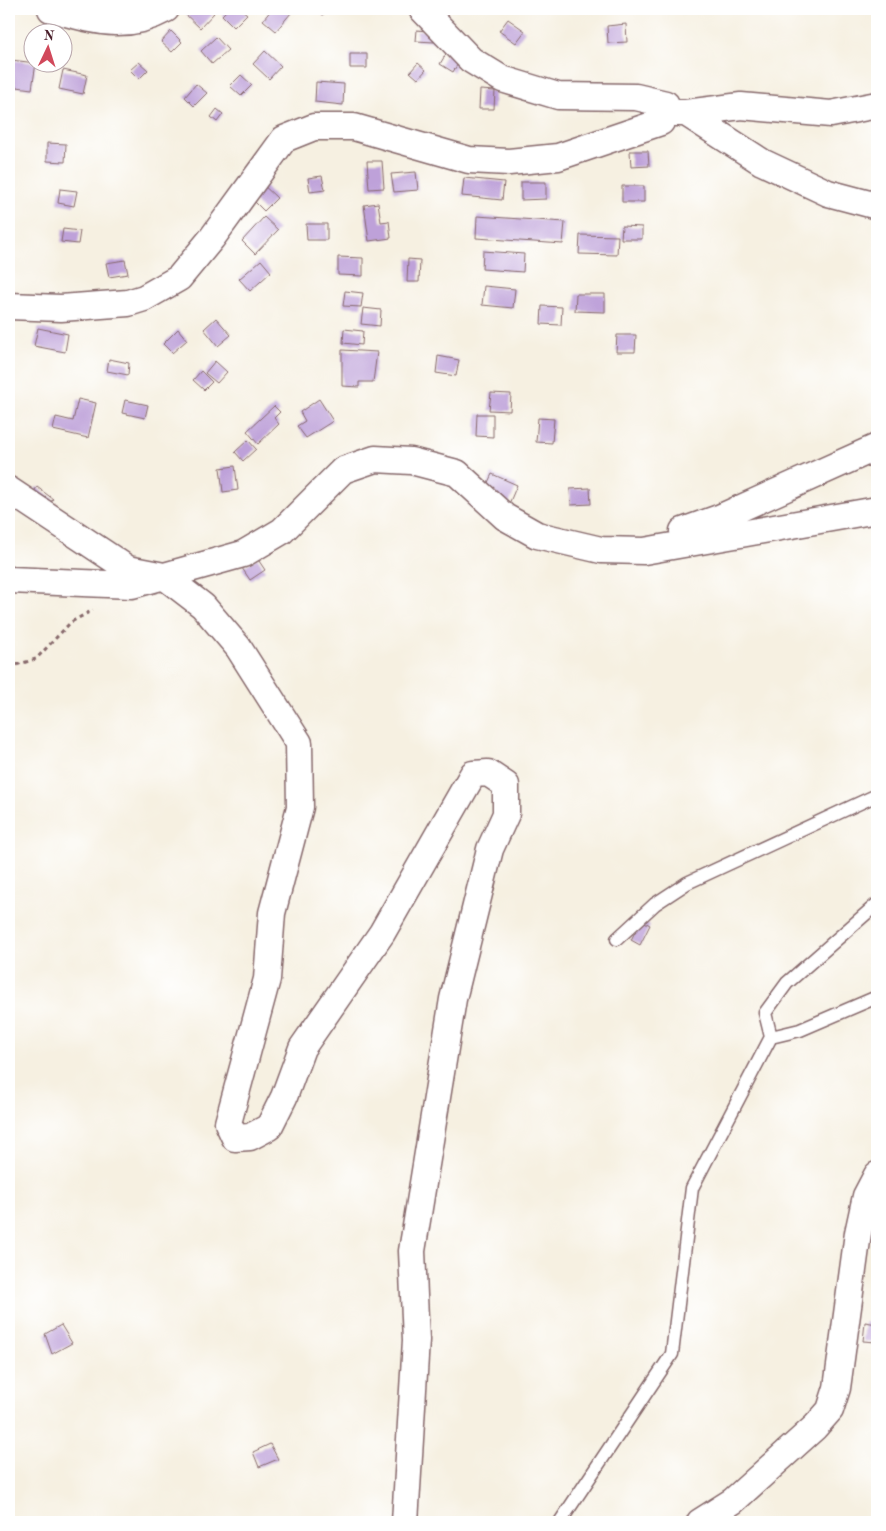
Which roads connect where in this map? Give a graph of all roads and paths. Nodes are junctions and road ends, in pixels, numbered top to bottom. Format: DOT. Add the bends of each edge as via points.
graph roads {
  1 [pos="51,9"];
  2 [pos="166,9"];
  3 [pos="422,9"];
  4 [pos="877,106"];
  5 [pos="676,113"];
  6 [pos="877,206"];
  7 [pos="9,306"];
  8 [pos="877,447"];
  9 [pos="9,490"];
  10 [pos="877,510"];
  11 [pos="627,551"];
  12 [pos="164,576"];
  13 [pos="9,580"];
  14 [pos="132,585"];
  15 [pos="9,668"];
  16 [pos="877,795"];
  17 [pos="877,904"];
  18 [pos="617,940"];
  19 [pos="877,997"];
  20 [pos="771,1037"];
  21 [pos="877,1175"];
  22 [pos="405,1522"];
  23 [pos="560,1522"];
  24 [pos="700,1522"];
  1 -- 2 [label="street" via="89,20 115,22 148,19"];
  3 -- 5 [label="street" via="471,60 502,80 558,96 636,97 666,104"];
  4 -- 5 [label="street" via="831,114 740,106"];
  5 -- 6 [label="street" via="762,162 828,193"];
  5 -- 7 [label="street" via="661,122 558,157 509,162 469,160 354,127 314,127 284,139 179,278 144,298 128,303 61,308"];
  8 -- 11 [label="street" via="719,518"];
  9 -- 12 [label="street" via="128,569"];
  10 -- 11 [label="street" via="644,551"];
  11 -- 12 [label="street" via="601,550 537,535 505,517 457,473 411,461 375,459 343,470 282,531 244,554"];
  12 -- 14 [label="street"];
  12 -- 22 [label="street" via="203,606 238,647 299,743 300,807 272,913 267,979 228,1123 235,1138 250,1137 269,1126 284,1097 302,1048 382,934 472,774 488,773 506,785 506,814 490,848 453,999 412,1251 416,1340"];
  13 -- 14 [label="street"];
  14 -- 15 [label="path" via="71,622 36,659"];
  16 -- 18 [label="lane" via="687,883 655,904"];
  17 -- 20 [label="lane" via="787,983 765,1014"];
  19 -- 20 [label="lane" via="800,1030"];
  20 -- 23 [label="lane" via="692,1188 672,1354"];
  21 -- 24 [label="street" via="866,1196 858,1233 837,1388 830,1410 816,1427 734,1501"];
}
